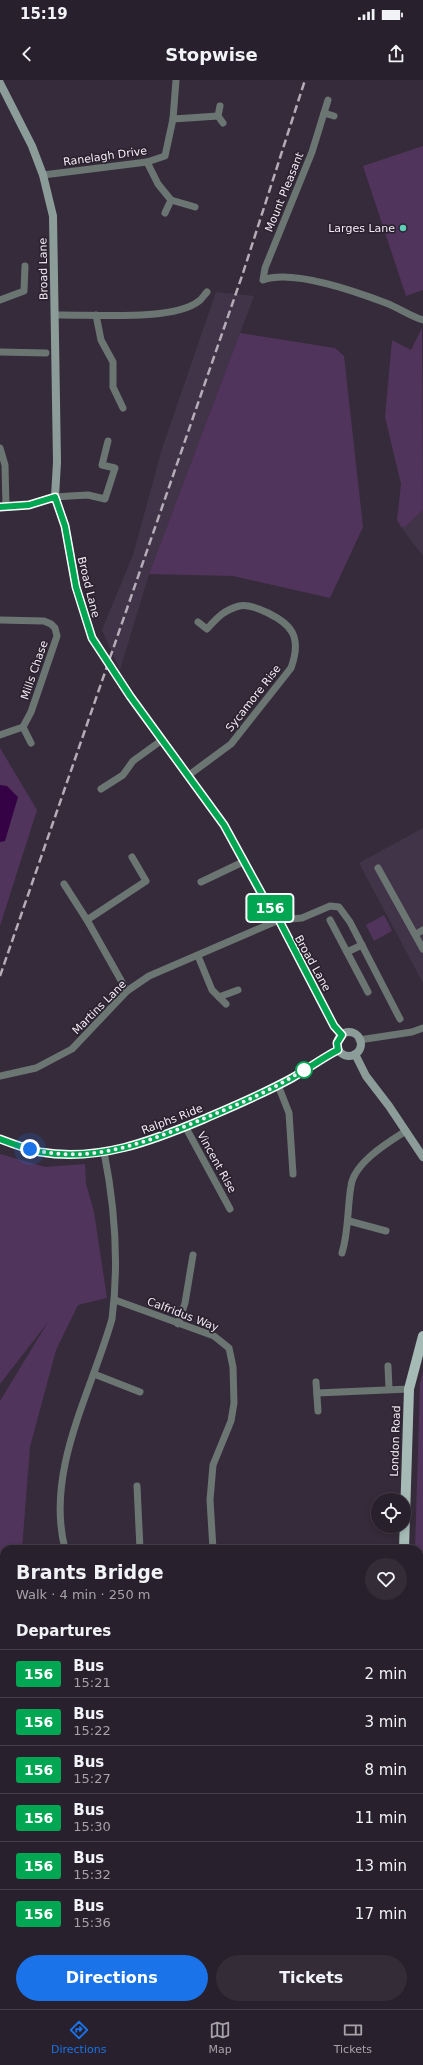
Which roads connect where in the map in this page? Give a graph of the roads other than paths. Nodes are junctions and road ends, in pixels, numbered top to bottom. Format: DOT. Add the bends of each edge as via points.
graph roads {
  1 [pos="176,80"];
  2 [pos="0,83"];
  3 [pos="328,100"];
  4 [pos="220,106"];
  5 [pos="324,113"];
  6 [pos="218,116"];
  7 [pos="334,116"];
  8 [pos="173,119"];
  9 [pos="223,123"];
  10 [pos="147,162"];
  11 [pos="43,175"];
  12 [pos="171,200"];
  13 [pos="195,206"];
  14 [pos="165,213"];
  15 [pos="25,266"];
  16 [pos="207,292"];
  17 [pos="0,300"];
  18 [pos="55,315"];
  19 [pos="96,315"];
  20 [pos="423,320"];
  21 [pos="0,352"];
  22 [pos="46,353"];
  23 [pos="123,408"];
  24 [pos="108,441"];
  25 [pos="0,448"];
  26 [pos="55,497"];
  27 [pos="3,507"];
  28 [pos="0,620"];
  29 [pos="198,622"];
  30 [pos="23,727"];
  31 [pos="0,735"];
  32 [pos="162,740"];
  33 [pos="31,743"];
  34 [pos="189,775"];
  35 [pos="101,789"];
  36 [pos="132,857"];
  37 [pos="245,861"];
  38 [pos="378,868"];
  39 [pos="201,882"];
  40 [pos="64,884"];
  41 [pos="87,920"];
  42 [pos="279,920"];
  43 [pos="330,920"];
  44 [pos="423,930"];
  45 [pos="416,934"];
  46 [pos="362,945"];
  47 [pos="423,948"];
  48 [pos="347,952"];
  49 [pos="198,956"];
  50 [pos="384,989"];
  51 [pos="238,990"];
  52 [pos="127,991"];
  53 [pos="368,992"];
  54 [pos="377,993"];
  55 [pos="219,997"];
  56 [pos="226,1004"];
  57 [pos="400,1019"];
  58 [pos="423,1028"];
  59 [pos="342,1035"];
  60 [pos="359,1040"];
  61 [pos="338,1050"];
  62 [pos="355,1054"];
  63 [pos="0,1076"];
  64 [pos="278,1085"];
  65 [pos="185,1126"];
  66 [pos="406,1131"];
  67 [pos="0,1139"];
  68 [pos="104,1152"];
  69 [pos="423,1157"];
  70 [pos="293,1174"];
  71 [pos="230,1209"];
  72 [pos="349,1222"];
  73 [pos="386,1231"];
  74 [pos="342,1253"];
  75 [pos="193,1255"];
  76 [pos="115,1300"];
  77 [pos="178,1324"];
  78 [pos="423,1336"];
  79 [pos="388,1366"];
  80 [pos="94,1374"];
  81 [pos="316,1382"];
  82 [pos="389,1389"];
  83 [pos="409,1389"];
  84 [pos="140,1392"];
  85 [pos="317,1393"];
  86 [pos="318,1411"];
  87 [pos="136,1486"];
  88 [pos="64,1545"];
  89 [pos="140,1545"];
  90 [pos="213,1545"];
  91 [pos="404,1545"];
  1 -- 8 [label="street, Ranelagh Drive"];
  2 -- 11 [label="street, Broad Lane" via="32,146"];
  3 -- 5 [label="street, Mount Pleasant"];
  4 -- 6 [label="street"];
  5 -- 7 [label="street"];
  5 -- 20 [label="street, Mount Pleasant" via="312,152 265,268 263,280 272,276 306,279 386,304"];
  6 -- 8 [label="street"];
  6 -- 9 [label="street"];
  8 -- 10 [label="street, Ranelagh Drive" via="165,156"];
  10 -- 11 [label="street, Ranelagh Drive"];
  10 -- 12 [label="street" via="158,184"];
  11 -- 18 [label="street, Broad Lane" via="53,216"];
  12 -- 13 [label="street"];
  12 -- 14 [label="street"];
  15 -- 17 [label="street" via="24,291"];
  16 -- 19 [label="street" via="198,302 167,313"];
  18 -- 19 [label="street"];
  18 -- 26 [label="street, Broad Lane"];
  19 -- 23 [label="street" via="101,340 113,362 113,387"];
  21 -- 22 [label="street"];
  24 -- 26 [label="street" via="102,465 115,468 106,499 88,495"];
  25 -- 27 [label="street" via="5,465"];
  26 -- 27 [label="street" via="29,505"];
  26 -- 32 [label="street, Broad Lane" via="65,526 76,587 92,638"];
  28 -- 30 [label="street, Mills Chase" via="44,621 55,628 57,636 31,712"];
  29 -- 34 [label="street, Sycamore Rise" via="207,629 222,613 234,608 240,606 260,609 283,622 292,632 295,657 291,668 231,744"];
  30 -- 31 [label="street"];
  30 -- 33 [label="street"];
  32 -- 34 [label="street, Broad Lane"];
  32 -- 35 [label="street" via="133,761 123,775"];
  34 -- 37 [label="street, Broad Lane" via="224,825"];
  36 -- 41 [label="street" via="146,881"];
  37 -- 39 [label="street"];
  37 -- 42 [label="street, Broad Lane" via="264,898"];
  38 -- 45 [label="street"];
  40 -- 41 [label="street"];
  41 -- 52 [label="street"];
  42 -- 46 [label="street, Martins Lane" via="302,918 330,906 339,907"];
  42 -- 49 [label="street, Martins Lane"];
  42 -- 59 [label="street, Broad Lane" via="330,1019"];
  43 -- 48 [label="street"];
  44 -- 45 [label="street"];
  45 -- 47 [label="street"];
  46 -- 48 [label="street"];
  46 -- 50 [label="street"];
  48 -- 53 [label="street"];
  49 -- 52 [label="street, Martins Lane" via="149,976"];
  49 -- 55 [label="street" via="212,990"];
  50 -- 54 [label="street"];
  50 -- 57 [label="street"];
  51 -- 55 [label="street"];
  52 -- 63 [label="street, Martins Lane" via="72,1050 36,1068"];
  55 -- 56 [label="street"];
  58 -- 60 [label="street"];
  59 -- 60 [label="street" via="352,1033"];
  59 -- 61 [label="street" via="337,1043"];
  60 -- 62 [label="street" via="360,1048"];
  61 -- 62 [label="street" via="344,1055"];
  61 -- 64 [label="street, Ralphs Ride"];
  62 -- 66 [label="street" via="366,1076"];
  64 -- 65 [label="street, Ralphs Ride" via="254,1098"];
  64 -- 70 [label="street" via="289,1113"];
  65 -- 68 [label="street, Ralphs Ride" via="133,1146"];
  65 -- 71 [label="street, Vincent Rise"];
  66 -- 69 [label="street"];
  66 -- 72 [label="street" via="363,1162 351,1185"];
  67 -- 68 [label="street, Ralphs Ride" via="22,1147 52,1153"];
  68 -- 76 [label="street" via="114,1210"];
  72 -- 73 [label="street"];
  72 -- 74 [label="street"];
  75 -- 77 [label="street" via="186,1297"];
  76 -- 77 [label="street, Calfridus Way"];
  76 -- 80 [label="street" via="112,1319"];
  77 -- 90 [label="street, Calfridus Way" via="214,1336 223,1342 229,1348 233,1367 234,1403 231,1421 213,1465 210,1500"];
  78 -- 83 [label="main road, London Road"];
  79 -- 82 [label="street"];
  80 -- 84 [label="street"];
  80 -- 88 [label="street" via="73,1430 65,1469 60,1504 60,1524"];
  81 -- 85 [label="street"];
  82 -- 83 [label="street"];
  82 -- 85 [label="street"];
  83 -- 91 [label="main road, London Road"];
  85 -- 86 [label="street"];
  87 -- 89 [label="street"];
}
